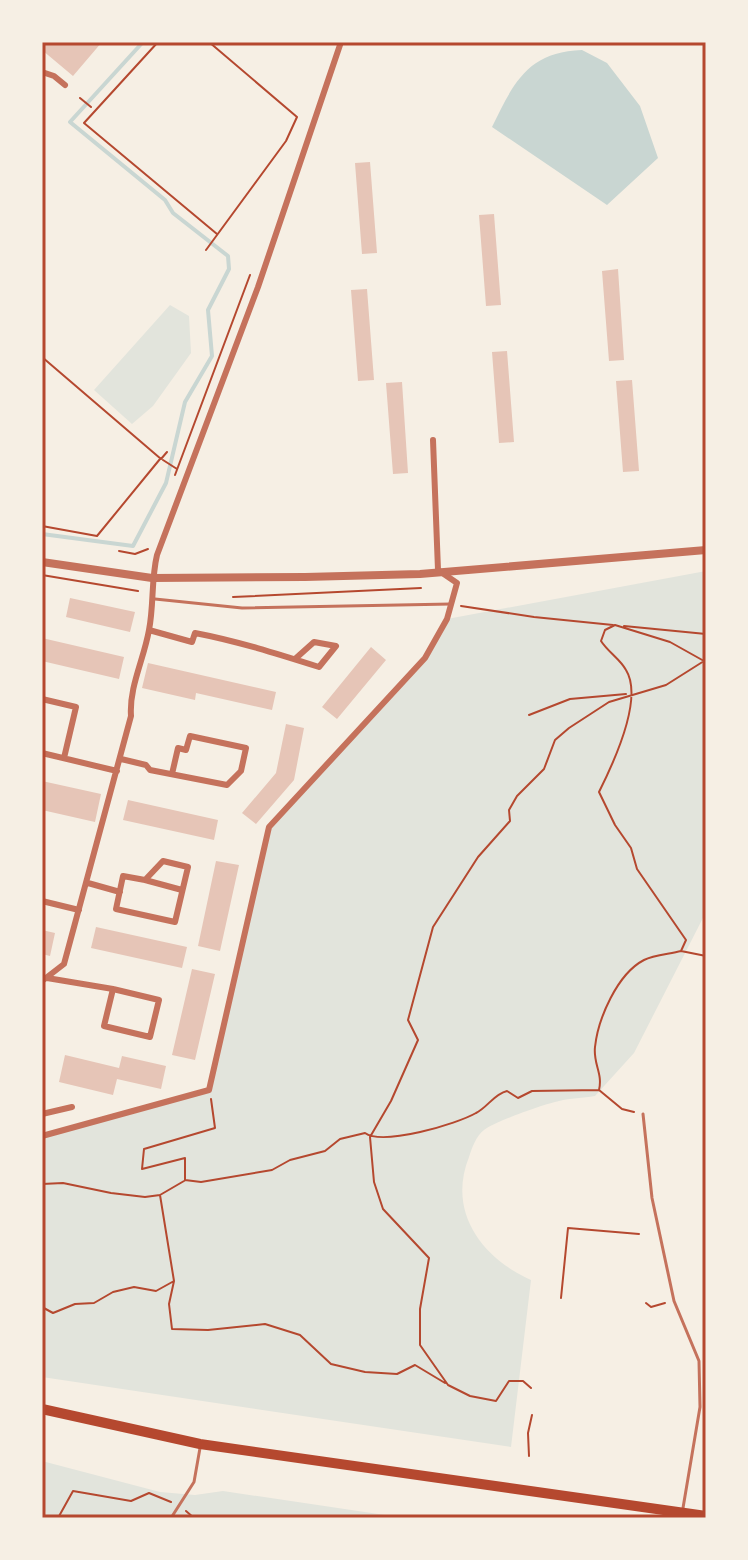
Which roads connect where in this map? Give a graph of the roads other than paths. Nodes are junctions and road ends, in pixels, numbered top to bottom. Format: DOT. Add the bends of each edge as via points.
graph roads {
  1 [pos="341,42"];
  2 [pos="42,72"];
  3 [pos="65,85"];
  4 [pos="433,440"];
  5 [pos="706,550"];
  6 [pos="42,562"];
  7 [pos="438,570"];
  8 [pos="152,578"];
  9 [pos="152,598"];
  10 [pos="451,604"];
  11 [pos="149,630"];
  12 [pos="295,659"];
  13 [pos="42,699"];
  14 [pos="42,753"];
  15 [pos="64,758"];
  16 [pos="121,759"];
  17 [pos="117,771"];
  18 [pos="172,774"];
  19 [pos="42,844"];
  20 [pos="42,851"];
  21 [pos="145,880"];
  22 [pos="88,883"];
  23 [pos="182,890"];
  24 [pos="120,892"];
  25 [pos="42,901"];
  26 [pos="79,910"];
  27 [pos="44,980"];
  28 [pos="113,989"];
  29 [pos="72,1107"];
  30 [pos="42,1114"];
  31 [pos="643,1114"];
  32 [pos="42,1136"];
  33 [pos="42,1409"];
  34 [pos="200,1444"];
  35 [pos="682,1512"];
  36 [pos="706,1516"];
  37 [pos="171,1518"];
  1 -- 8 [label="street"];
  2 -- 3 [label="street"];
  4 -- 7 [label="street"];
  5 -- 7 [label="street"];
  6 -- 8 [label="street"];
  7 -- 8 [label="street"];
  7 -- 10 [label="street" via="457,583"];
  8 -- 9 [label="street"];
  9 -- 10 [label="lane" via="242,608"];
  9 -- 11 [label="street"];
  10 -- 32 [label="street" via="425,658 269,827 209,1090"];
  11 -- 12 [label="street" via="192,642 195,633 236,641"];
  11 -- 16 [label="street"];
  12 -- 12 [label="street" via="319,667 336,646 314,642"];
  13 -- 15 [label="street" via="76,707"];
  14 -- 15 [label="street"];
  15 -- 17 [label="street"];
  16 -- 17 [label="street"];
  16 -- 18 [label="street"];
  17 -- 22 [label="street"];
  18 -- 18 [label="street" via="227,785 241,771 246,748 190,736 186,750 178,748"];
  19 -- 20 [label="street"];
  21 -- 23 [label="street"];
  21 -- 23 [label="street" via="163,861 188,867"];
  21 -- 24 [label="street" via="123,876"];
  22 -- 24 [label="street"];
  22 -- 26 [label="street"];
  23 -- 24 [label="street" via="175,922 116,909"];
  25 -- 26 [label="street"];
  26 -- 27 [label="street" via="64,964"];
  27 -- 28 [label="street"];
  28 -- 28 [label="street" via="104,1026 150,1037 159,1000"];
  29 -- 30 [label="street"];
  31 -- 35 [label="lane" via="652,1198 674,1301 699,1361 700,1407"];
  33 -- 34 [label="main road"];
  34 -- 35 [label="main road"];
  34 -- 37 [label="lane" via="194,1482"];
  35 -- 36 [label="main road"];
}
